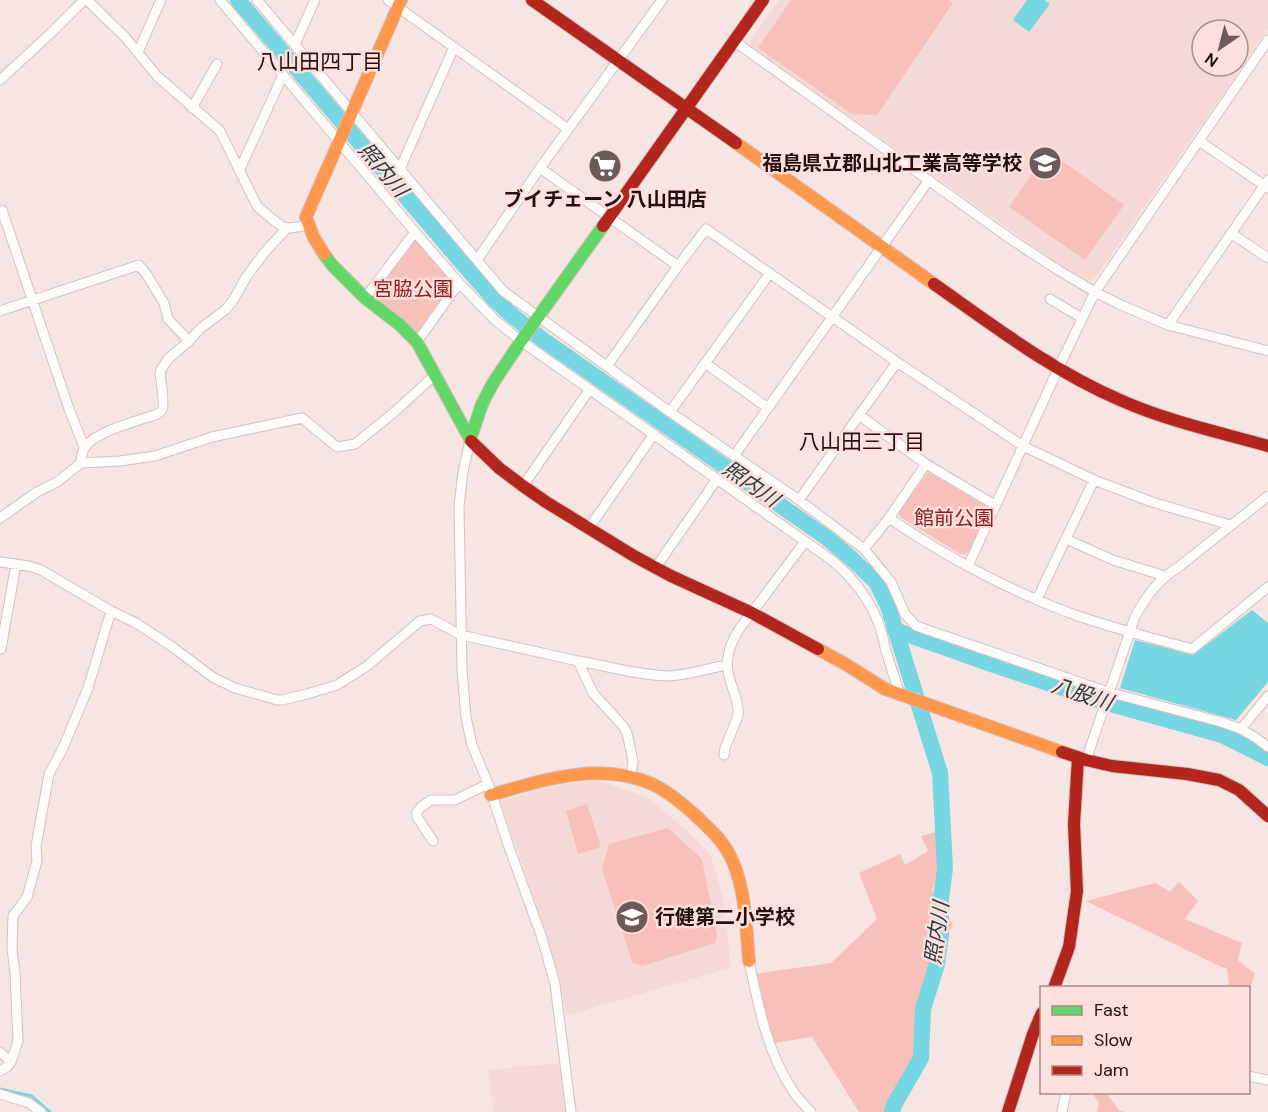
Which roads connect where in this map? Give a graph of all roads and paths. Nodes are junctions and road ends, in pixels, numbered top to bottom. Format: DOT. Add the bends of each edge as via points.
graph roads {
  1 [pos="85,0"];
  2 [pos="161,0"];
  3 [pos="220,0"];
  4 [pos="257,0"];
  5 [pos="315,0"];
  6 [pos="532,0"];
  7 [pos="663,0"];
  8 [pos="763,0"];
  9 [pos="396,2"];
  10 [pos="1268,40"];
  11 [pos="734,41"];
  12 [pos="295,44"];
  13 [pos="454,47"];
  14 [pos="138,52"];
  15 [pos="618,61"];
  16 [pos="217,64"];
  17 [pos="283,75"];
  18 [pos="0,80"];
  19 [pos="192,108"];
  20 [pos="686,108"];
  21 [pos="352,112"];
  22 [pos="568,129"];
  23 [pos="1198,141"];
  24 [pos="340,142"];
  25 [pos="540,168"];
  26 [pos="240,169"];
  27 [pos="400,169"];
  28 [pos="929,180"];
  29 [pos="1267,184"];
  30 [pos="2,210"];
  31 [pos="609,217"];
  32 [pos="308,225"];
  33 [pos="287,228"];
  34 [pos="415,231"];
  35 [pos="1232,234"];
  36 [pos="881,247"];
  37 [pos="1268,258"];
  38 [pos="477,260"];
  39 [pos="678,266"];
  40 [pos="770,273"];
  41 [pos="459,283"];
  42 [pos="1095,292"];
  43 [pos="365,298"];
  44 [pos="1050,299"];
  45 [pos="33,301"];
  46 [pos="0,311"];
  47 [pos="539,316"];
  48 [pos="833,317"];
  49 [pos="1082,318"];
  50 [pos="1168,325"];
  51 [pos="189,341"];
  52 [pos="521,341"];
  53 [pos="417,342"];
  54 [pos="1268,351"];
  55 [pos="897,362"];
  56 [pos="705,363"];
  57 [pos="607,366"];
  58 [pos="1059,369"];
  59 [pos="435,375"];
  60 [pos="590,389"];
  61 [pos="768,408"];
  62 [pos="670,412"];
  63 [pos="859,415"];
  64 [pos="654,434"];
  65 [pos="470,440"];
  66 [pos="1023,446"];
  67 [pos="1268,446"];
  68 [pos="84,447"];
  69 [pos="734,456"];
  70 [pos="81,464"];
  71 [pos="926,464"];
  72 [pos="717,479"];
  73 [pos="1094,480"];
  74 [pos="523,486"];
  75 [pos="1268,496"];
  76 [pos="800,500"];
  77 [pos="995,505"];
  78 [pos="0,518"];
  79 [pos="889,518"];
  80 [pos="1230,525"];
  81 [pos="588,528"];
  82 [pos="1066,539"];
  83 [pos="805,542"];
  84 [pos="864,549"];
  85 [pos="0,562"];
  86 [pos="16,564"];
  87 [pos="968,566"];
  88 [pos="656,567"];
  89 [pos="1165,576"];
  90 [pos="1268,587"];
  91 [pos="1037,599"];
  92 [pos="111,611"];
  93 [pos="752,613"];
  94 [pos="1130,632"];
  95 [pos="461,634"];
  96 [pos="1,649"];
  97 [pos="578,662"];
  98 [pos="727,665"];
  99 [pos="1108,692"];
  100 [pos="900,695"];
  101 [pos="1268,697"];
  102 [pos="1241,729"];
  103 [pos="1268,747"];
  104 [pos="724,756"];
  105 [pos="1082,759"];
  106 [pos="631,776"];
  107 [pos="490,789"];
  108 [pos="1268,816"];
  109 [pos="433,841"];
  110 [pos="749,960"];
  111 [pos="1054,986"];
  112 [pos="1040,1016"];
  113 [pos="0,1052"];
  114 [pos="11,1062"];
  115 [pos="0,1071"];
  116 [pos="1250,1076"];
  117 [pos="1268,1080"];
  118 [pos="0,1094"];
  119 [pos="1066,1094"];
  120 [pos="40,1111"];
  121 [pos="571,1112"];
  122 [pos="810,1112"];
  123 [pos="1008,1112"];
  124 [pos="1062,1112"];
  1 -- 14 [label="street"];
  1 -- 18 [label="street"];
  2 -- 14 [label="street"];
  3 -- 17 [label="street"];
  4 -- 12 [label="street"];
  5 -- 12 [label="street"];
  6 -- 15 [label="street"];
  7 -- 15 [label="street"];
  8 -- 11 [label="street"];
  9 -- 13 [label="street"];
  9 -- 21 [label="street"];
  10 -- 23 [label="street"];
  11 -- 20 [label="street"];
  11 -- 28 [label="street"];
  12 -- 21 [label="street"];
  13 -- 22 [label="street"];
  13 -- 27 [label="street"];
  14 -- 19 [label="street"];
  15 -- 20 [label="street"];
  15 -- 22 [label="street"];
  16 -- 19 [label="street"];
  17 -- 24 [label="street"];
  17 -- 26 [label="street"];
  19 -- 26 [label="street" via="222,134"];
  20 -- 31 [label="street"];
  20 -- 36 [label="street"];
  21 -- 24 [label="street"];
  21 -- 27 [label="street"];
  22 -- 25 [label="street"];
  23 -- 29 [label="street"];
  23 -- 42 [label="street"];
  24 -- 32 [label="street" via="306,217"];
  24 -- 34 [label="street"];
  25 -- 31 [label="street"];
  25 -- 38 [label="street"];
  26 -- 33 [label="street" via="257,206"];
  27 -- 38 [label="street"];
  28 -- 36 [label="street"];
  28 -- 42 [label="street" via="1012,240"];
  29 -- 35 [label="street"];
  30 -- 45 [label="street"];
  31 -- 39 [label="street"];
  31 -- 47 [label="street"];
  32 -- 33 [label="street"];
  32 -- 43 [label="street" via="332,265"];
  33 -- 51 [label="street" via="264,253 232,302"];
  34 -- 41 [label="street"];
  34 -- 43 [label="street"];
  35 -- 37 [label="street"];
  35 -- 50 [label="street"];
  36 -- 48 [label="street"];
  36 -- 58 [label="street"];
  38 -- 47 [label="street" via="503,291"];
  39 -- 40 [label="street" via="706,229"];
  39 -- 57 [label="street"];
  40 -- 48 [label="street"];
  40 -- 56 [label="street"];
  41 -- 52 [label="street"];
  41 -- 53 [label="street"];
  42 -- 49 [label="street"];
  42 -- 50 [label="street"];
  43 -- 53 [label="street"];
  44 -- 49 [label="street"];
  45 -- 46 [label="street"];
  45 -- 51 [label="street" via="139,265 164,303 168,319"];
  45 -- 68 [label="street"];
  47 -- 52 [label="street"];
  47 -- 57 [label="street"];
  48 -- 55 [label="street"];
  48 -- 61 [label="street"];
  49 -- 58 [label="street"];
  50 -- 54 [label="street"];
  51 -- 68 [label="street" via="161,370 161,411 97,436"];
  52 -- 60 [label="street"];
  52 -- 65 [label="street" via="493,383"];
  53 -- 59 [label="street"];
  55 -- 63 [label="street"];
  55 -- 66 [label="street"];
  56 -- 61 [label="street"];
  56 -- 62 [label="street"];
  57 -- 62 [label="street"];
  58 -- 66 [label="street"];
  58 -- 67 [label="street" via="1119,400 1172,420"];
  59 -- 65 [label="street"];
  59 -- 70 [label="street" via="355,444 337,447 302,418 212,437 155,456"];
  60 -- 64 [label="street"];
  60 -- 74 [label="street"];
  61 -- 69 [label="street"];
  62 -- 69 [label="street"];
  63 -- 71 [label="street"];
  63 -- 76 [label="street"];
  64 -- 72 [label="street"];
  64 -- 81 [label="street"];
  65 -- 74 [label="street"];
  65 -- 95 [label="street" via="459,506"];
  66 -- 73 [label="street"];
  66 -- 77 [label="street"];
  68 -- 70 [label="street"];
  69 -- 76 [label="street"];
  70 -- 78 [label="street"];
  71 -- 77 [label="street"];
  71 -- 79 [label="street"];
  72 -- 83 [label="street"];
  72 -- 88 [label="street"];
  73 -- 80 [label="street"];
  73 -- 82 [label="street"];
  74 -- 81 [label="street"];
  75 -- 80 [label="street"];
  76 -- 84 [label="street"];
  77 -- 87 [label="street"];
  79 -- 84 [label="street"];
  79 -- 87 [label="street"];
  80 -- 89 [label="street"];
  81 -- 88 [label="street"];
  82 -- 89 [label="street" via="1113,560"];
  82 -- 91 [label="street"];
  83 -- 93 [label="street"];
  83 -- 100 [label="street" via="843,569 869,603"];
  84 -- 99 [label="street" via="891,582 905,614 916,626"];
  85 -- 86 [label="street"];
  86 -- 92 [label="street" via="35,567"];
  86 -- 96 [label="street"];
  87 -- 91 [label="street"];
  88 -- 93 [label="street"];
  89 -- 94 [label="street" via="1143,601"];
  90 -- 94 [label="street" via="1192,649"];
  91 -- 94 [label="street"];
  92 -- 95 [label="street" via="136,623 225,683 277,700 337,685 367,666 420,621 431,619"];
  92 -- 114 [label="street" via="88,688 49,774 36,846 37,861 27,897 13,916 18,1041"];
  93 -- 98 [label="street" via="734,638"];
  93 -- 100 [label="street"];
  94 -- 99 [label="street"];
  95 -- 97 [label="street"];
  95 -- 107 [label="street" via="468,731"];
  97 -- 98 [label="street" via="667,676"];
  97 -- 106 [label="street" via="592,693 627,733 633,761"];
  98 -- 104 [label="street" via="739,704"];
  99 -- 102 [label="street"];
  99 -- 105 [label="street"];
  100 -- 105 [label="street"];
  101 -- 102 [label="street"];
  102 -- 103 [label="street"];
  105 -- 108 [label="street" via="1219,780 1239,790"];
  105 -- 111 [label="street" via="1074,824 1077,891 1069,947"];
  106 -- 107 [label="street" via="594,772"];
  106 -- 110 [label="street" via="672,796 725,845 743,902"];
  107 -- 109 [label="street" via="455,800 431,800 421,807 417,818"];
  107 -- 121 [label="street" via="555,984"];
  110 -- 122 [label="street" via="769,1040 788,1085"];
  112 -- 123 [label="street"];
  113 -- 114 [label="street"];
  114 -- 115 [label="street"];
  116 -- 117 [label="street"];
  118 -- 120 [label="street" via="29,1103"];
  119 -- 124 [label="street"];
}
